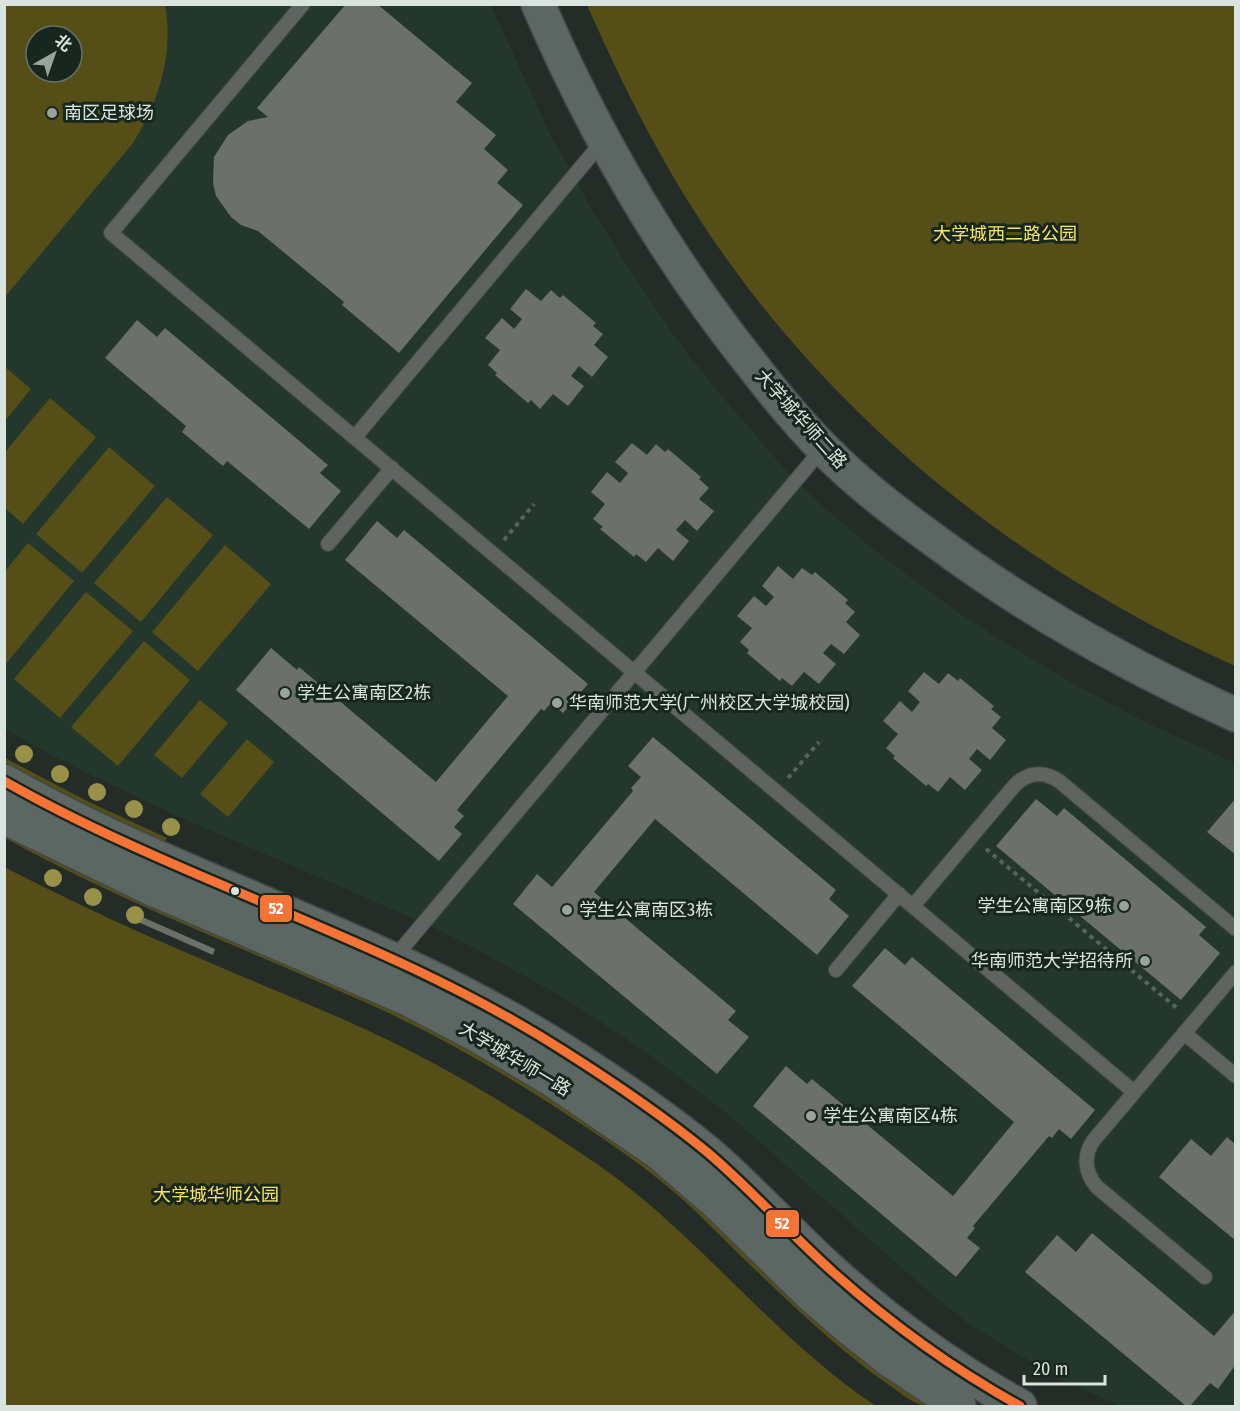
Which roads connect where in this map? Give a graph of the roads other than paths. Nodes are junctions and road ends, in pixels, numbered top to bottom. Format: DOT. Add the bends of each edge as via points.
graph roads {
  1 [pos="303,4"];
  2 [pos="538,4"];
  3 [pos="603,141"];
  4 [pos="355,437"];
  5 [pos="823,448"];
  6 [pos="392,468"];
  7 [pos="328,544"];
  8 [pos="635,672"];
  9 [pos="1236,715"];
  10 [pos="4,781"];
  11 [pos="4,817"];
  12 [pos="899,894"];
  13 [pos="913,906"];
  14 [pos="1236,929"];
  15 [pos="394,958"];
  16 [pos="836,970"];
  17 [pos="1236,972"];
  18 [pos="1189,1027"];
  19 [pos="1236,1076"];
  20 [pos="1134,1092"];
  21 [pos="1205,1277"];
  22 [pos="959,1407"];
  23 [pos="1020,1407"];
  1 -- 4 [label="lane" via="111,233"];
  2 -- 3 [label="street, 大学城华师二路"];
  3 -- 4 [label="lane"];
  3 -- 5 [label="street, 大学城华师二路" via="708,308"];
  4 -- 6 [label="lane"];
  5 -- 8 [label="lane"];
  5 -- 9 [label="street, 大学城华师二路" via="913,525 1022,602 1144,672"];
  6 -- 7 [label="lane"];
  6 -- 8 [label="lane"];
  8 -- 12 [label="lane"];
  8 -- 15 [label="lane"];
  10 -- 15 [label="street, 大学城华师一路" via="143,850"];
  11 -- 22 [label="street, 大学城华师一路" via="160,892 415,1003 551,1079 658,1152 848,1327"];
  12 -- 13 [label="lane"];
  12 -- 16 [label="lane"];
  13 -- 14 [label="lane" via="1020,779 1032,774 1059,781"];
  13 -- 20 [label="lane"];
  15 -- 23 [label="street, 大学城华师一路" via="521,1025 640,1100 709,1154 832,1272 909,1336"];
  17 -- 18 [label="lane"];
  18 -- 19 [label="lane"];
  18 -- 20 [label="lane"];
  20 -- 21 [label="lane" via="1090,1146 1087,1171 1097,1186"];
}
